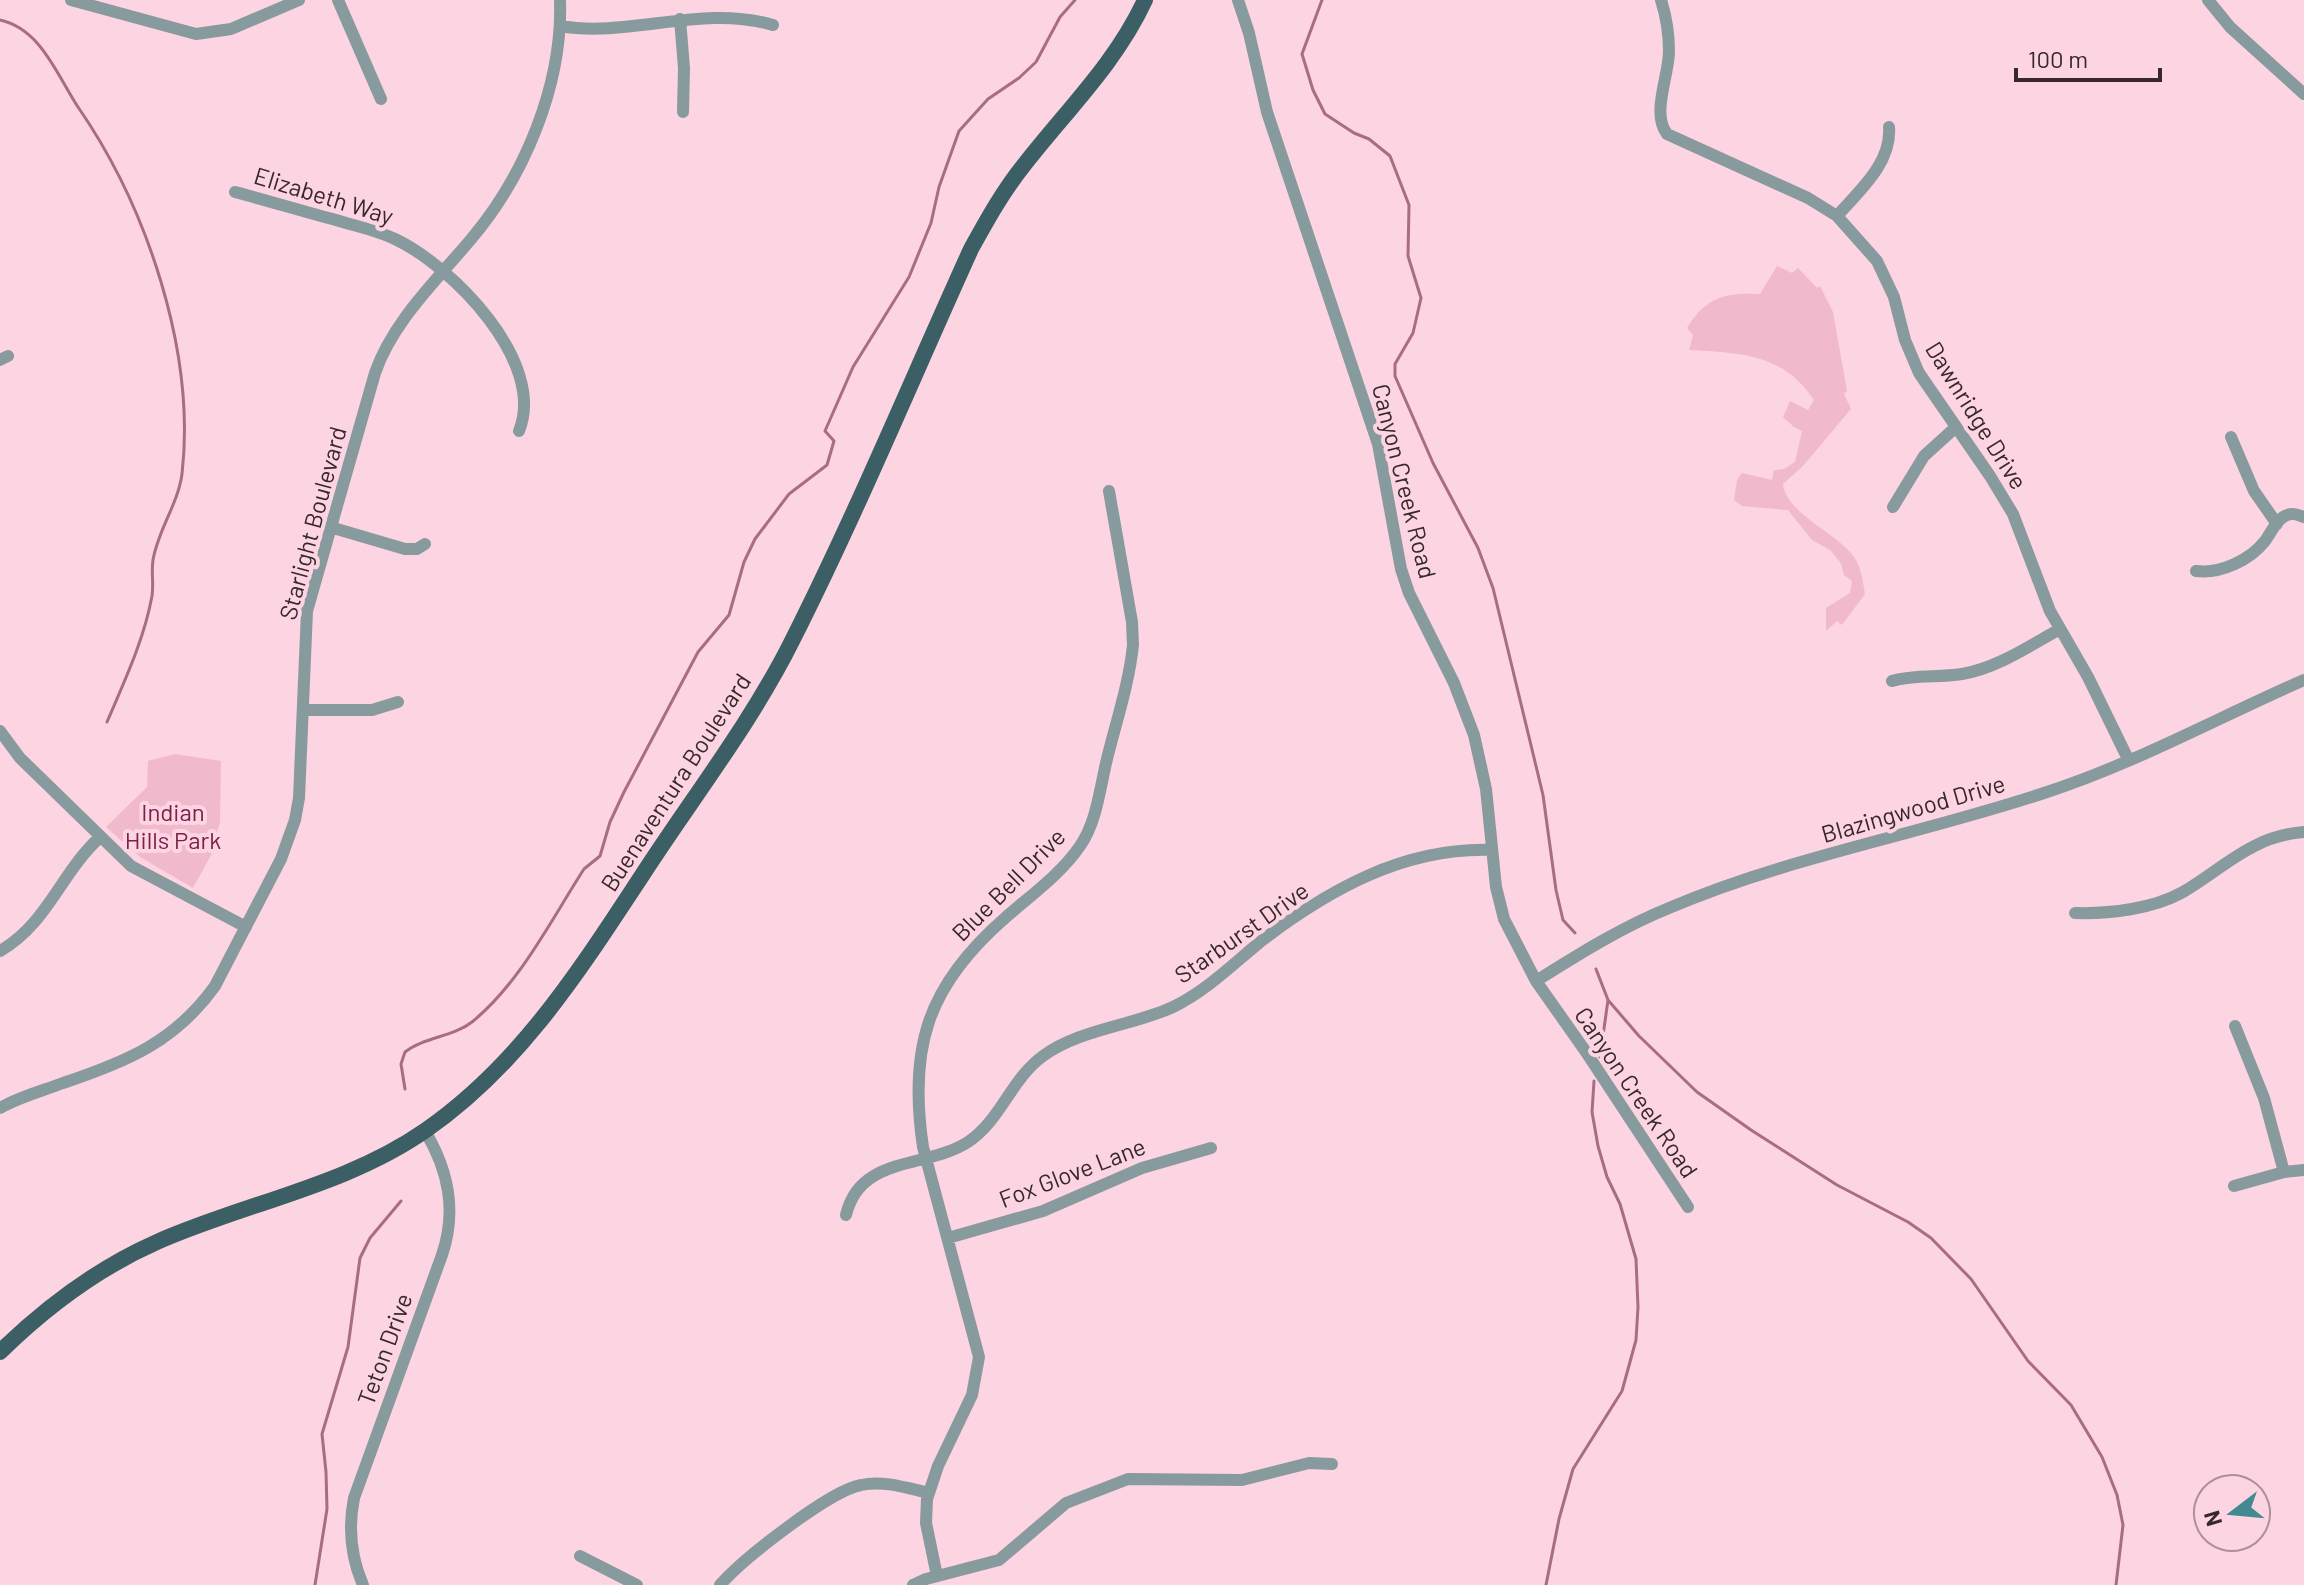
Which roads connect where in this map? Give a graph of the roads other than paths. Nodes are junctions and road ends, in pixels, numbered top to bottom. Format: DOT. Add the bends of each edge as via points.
graph roads {
  1 [pos="71,0"];
  2 [pos="299,0"];
  3 [pos="338,0"];
  4 [pos="560,0"];
  5 [pos="1145,0"];
  6 [pos="1238,0"];
  7 [pos="1661,0"];
  8 [pos="2208,0"];
  9 [pos="680,19"];
  10 [pos="773,25"];
  11 [pos="560,26"];
  12 [pos="2304,94"];
  13 [pos="381,99"];
  14 [pos="683,112"];
  15 [pos="1889,127"];
  16 [pos="235,192"];
  17 [pos="1837,216"];
  18 [pos="443,273"];
  19 [pos="1956,427"];
  20 [pos="519,431"];
  21 [pos="2231,437"];
  22 [pos="1109,491"];
  23 [pos="1893,507"];
  24 [pos="2304,517"];
  25 [pos="2277,524"];
  26 [pos="330,527"];
  27 [pos="425,544"];
  28 [pos="2196,571"];
  29 [pos="2060,629"];
  30 [pos="2304,680"];
  31 [pos="1892,681"];
  32 [pos="398,702"];
  33 [pos="303,710"];
  34 [pos="0,731"];
  35 [pos="2128,759"];
  36 [pos="2304,832"];
  37 [pos="100,837"];
  38 [pos="1492,850"];
  39 [pos="2075,913"];
  40 [pos="246,927"];
  41 [pos="0,951"];
  42 [pos="1536,981"];
  43 [pos="2235,1026"];
  44 [pos="0,1108"];
  45 [pos="425,1131"];
  46 [pos="1211,1148"];
  47 [pos="925,1158"];
  48 [pos="2304,1170"];
  49 [pos="2284,1172"];
  50 [pos="2234,1186"];
  51 [pos="1688,1207"];
  52 [pos="846,1215"];
  53 [pos="948,1238"];
  54 [pos="0,1352"];
  55 [pos="1332,1464"];
  56 [pos="929,1493"];
  57 [pos="580,1556"];
  58 [pos="937,1576"];
  59 [pos="363,1585"];
  60 [pos="637,1585"];
  61 [pos="720,1585"];
  62 [pos="913,1585"];
  1 -- 2 [label="street" via="196,34 231,29"];
  3 -- 13 [label="street"];
  4 -- 11 [label="street, Starlight Boulevard"];
  5 -- 45 [label="main road, Buenaventura Boulevard" via="1116,53 992,210 793,639 763,691 559,999 469,1097"];
  6 -- 38 [label="street, Canyon Creek Road" via="1267,112 1378,444 1401,569 1474,735"];
  7 -- 17 [label="street, Dawnridge Drive" via="1669,54 1661,116 1667,134"];
  8 -- 12 [label="street"];
  9 -- 10 [label="street" via="735,17"];
  9 -- 11 [label="street" via="594,30"];
  9 -- 14 [label="street"];
  11 -- 18 [label="street, Starlight Boulevard" via="548,90 527,150 488,218"];
  15 -- 17 [label="street" via="1887,152"];
  16 -- 18 [label="street, Elizabeth Way" via="385,234"];
  17 -- 19 [label="street, Dawnridge Drive" via="1877,261 1919,373"];
  18 -- 20 [label="street, Elizabeth Way" via="489,318 508,348 525,400"];
  18 -- 26 [label="street, Starlight Boulevard" via="381,356"];
  19 -- 23 [label="street" via="1924,456"];
  19 -- 29 [label="street, Dawnridge Drive" via="2013,514"];
  21 -- 25 [label="street" via="2254,491"];
  22 -- 47 [label="street, Blue Bell Drive" via="1133,645 1091,824 1070,860 973,949 941,994 922,1045 917,1083"];
  24 -- 25 [label="street" via="2286,515"];
  25 -- 28 [label="street" via="2259,548 2239,561"];
  26 -- 27 [label="street" via="405,549"];
  26 -- 33 [label="street, Starlight Boulevard" via="307,611"];
  29 -- 31 [label="street" via="1987,668"];
  29 -- 35 [label="street, Dawnridge Drive"];
  30 -- 35 [label="street, Blazingwood Drive"];
  32 -- 33 [label="street" via="372,710"];
  33 -- 40 [label="street, Starlight Boulevard" via="295,820"];
  34 -- 37 [label="street"];
  35 -- 42 [label="street, Blazingwood Drive" via="2045,793 1718,888 1649,916"];
  36 -- 39 [label="street" via="2256,844 2168,898 2134,908"];
  37 -- 40 [label="street" via="131,866"];
  37 -- 41 [label="street" via="33,925"];
  38 -- 42 [label="street, Canyon Creek Road" via="1504,919"];
  38 -- 47 [label="street, Starburst Drive" via="1415,858 1362,877 1262,941 1192,996 1050,1051 1023,1073 978,1135"];
  40 -- 44 [label="street, Starlight Boulevard" via="209,994 161,1040 119,1064"];
  42 -- 51 [label="street, Canyon Creek Road"];
  43 -- 49 [label="street" via="2262,1090"];
  45 -- 54 [label="main road, Buenaventura Boulevard" via="364,1164 116,1262 48,1308"];
  45 -- 59 [label="street, Teton Drive" via="447,1180 449,1227 354,1498 351,1540"];
  46 -- 53 [label="street, Fox Glove Lane" via="1142,1168 1043,1211"];
  47 -- 52 [label="street, Starburst Drive" via="864,1181"];
  47 -- 53 [label="street, Blue Bell Drive"];
  48 -- 49 [label="street"];
  49 -- 50 [label="street"];
  53 -- 56 [label="street, Blue Bell Drive" via="979,1363 972,1395"];
  55 -- 58 [label="street" via="1309,1463 1242,1480 1128,1479 1066,1503 999,1560"];
  56 -- 58 [label="street, Blue Bell Drive" via="926,1523"];
  56 -- 61 [label="street" via="879,1483 839,1492"];
  57 -- 60 [label="street"];
  58 -- 62 [label="street"];
}
